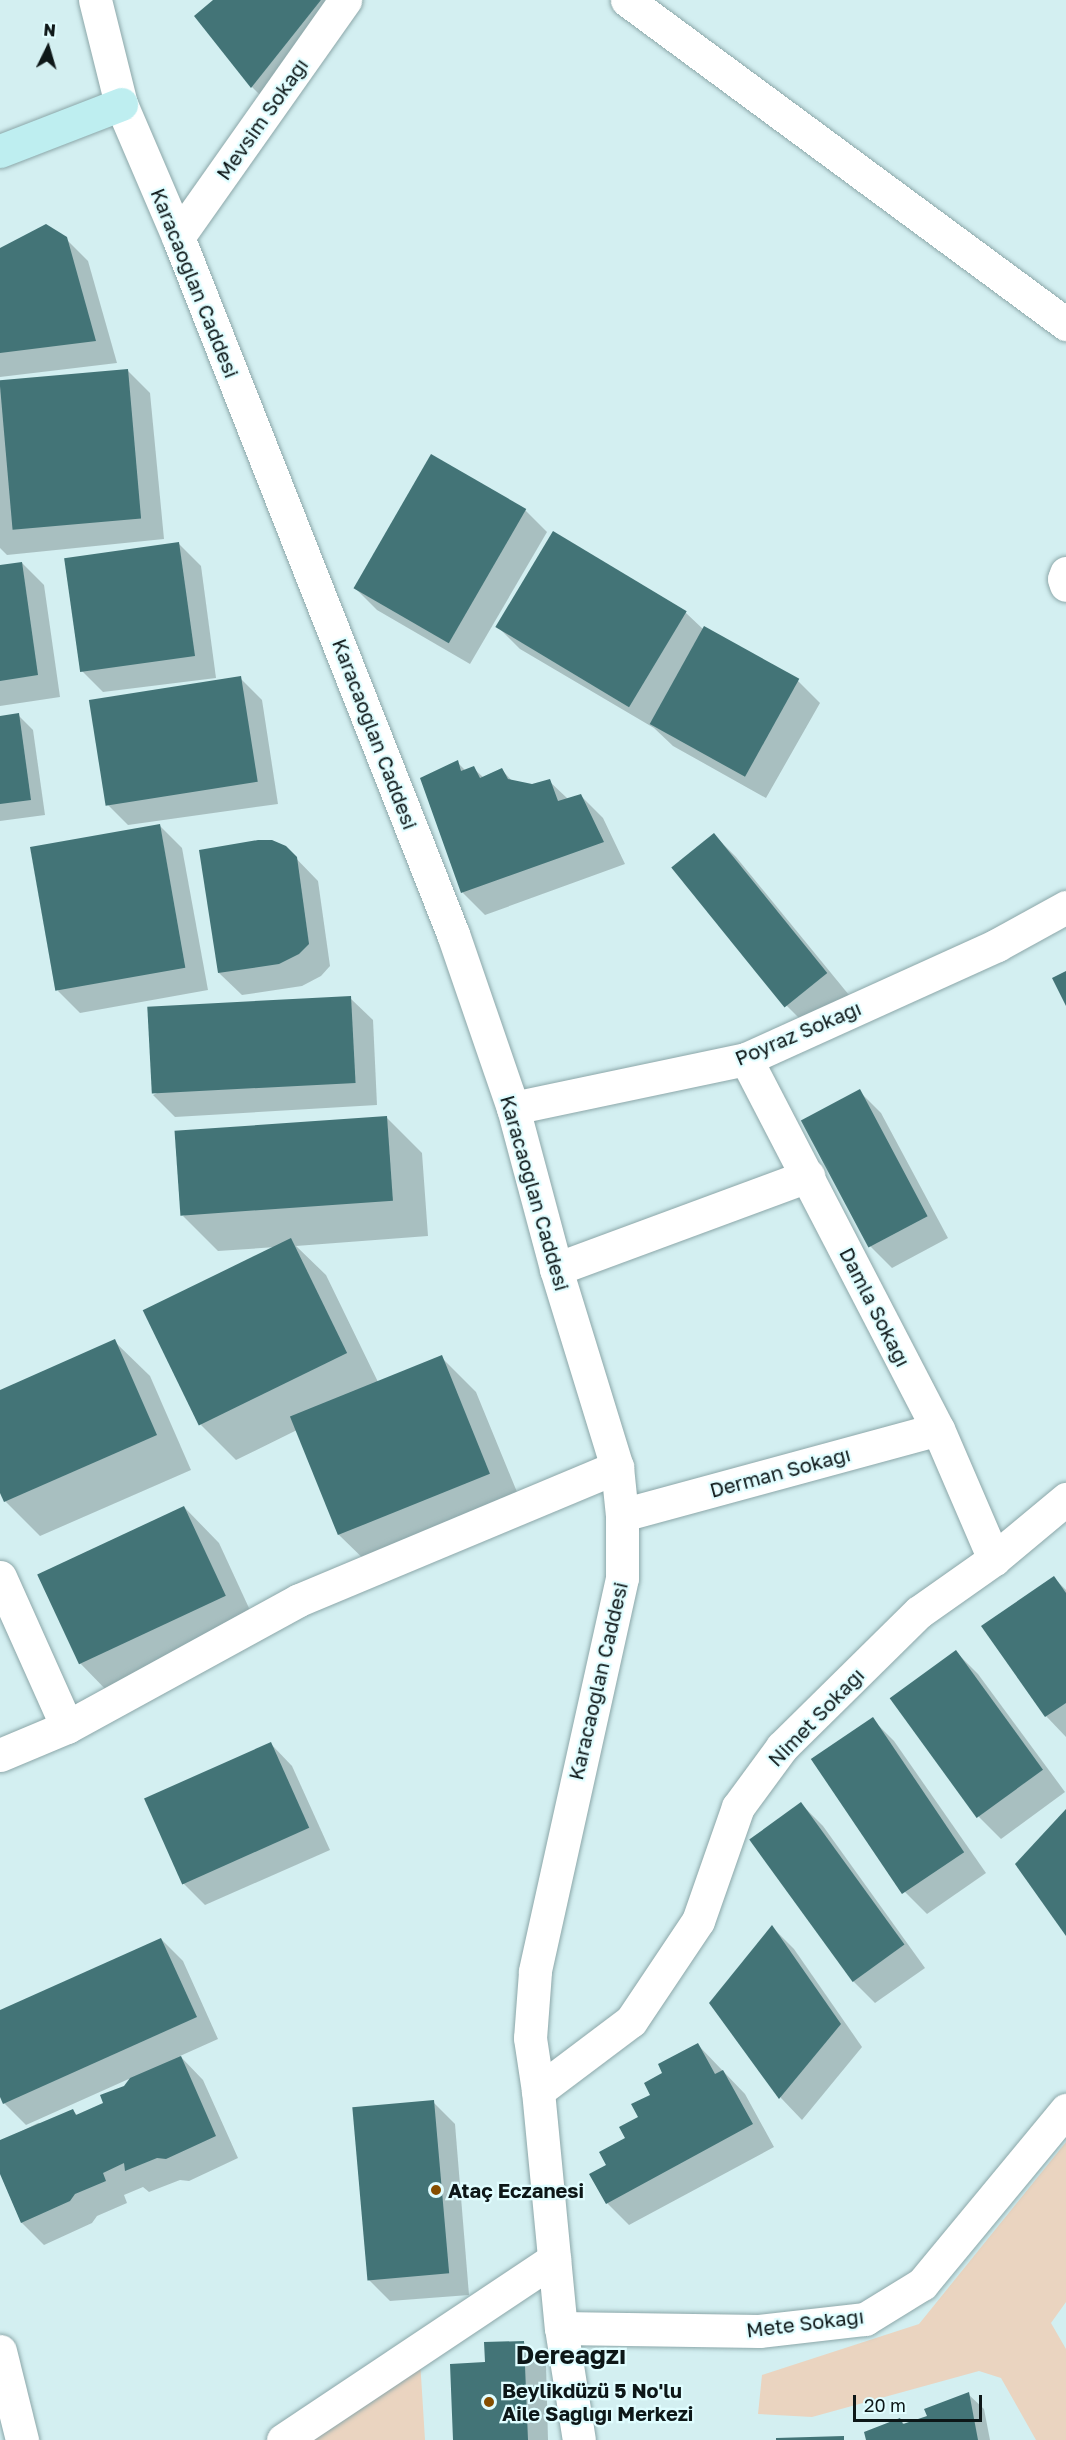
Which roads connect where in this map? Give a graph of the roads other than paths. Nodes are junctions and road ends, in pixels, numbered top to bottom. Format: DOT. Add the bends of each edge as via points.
graph roads {
  1 [pos="95,0"];
  2 [pos="345,0"];
  3 [pos="627,0"];
  4 [pos="121,104"];
  5 [pos="0,151"];
  6 [pos="178,237"];
  7 [pos="1066,324"];
  8 [pos="1066,907"];
  9 [pos="746,1059"];
  10 [pos="513,1108"];
  11 [pos="808,1176"];
  12 [pos="556,1269"];
  13 [pos="938,1429"];
  14 [pos="617,1467"];
  15 [pos="1066,1499"];
  16 [pos="622,1515"];
  17 [pos="994,1559"];
  18 [pos="0,1577"];
  19 [pos="67,1727"];
  20 [pos="0,1755"];
  21 [pos="538,2091"];
  22 [pos="1066,2110"];
  23 [pos="554,2259"];
  24 [pos="561,2328"];
  25 [pos="0,2351"];
  26 [pos="22,2440"];
  27 [pos="284,2440"];
  28 [pos="579,2440"];
  1 -- 4 [label="street, Karacaoğlan Caddesi"];
  2 -- 6 [label="street, Mevsim Sokağı"];
  3 -- 7 [label="street"];
  4 -- 5 [label="main road"];
  4 -- 6 [label="street, Karacaoğlan Caddesi"];
  6 -- 10 [label="street, Karacaoğlan Caddesi" via="453,934"];
  8 -- 9 [label="street, Poyraz Sokağı" via="997,945"];
  9 -- 10 [label="street, Poyraz Sokağı"];
  9 -- 11 [label="street, Damla Sokağı"];
  10 -- 12 [label="street, Karacaoğlan Caddesi"];
  11 -- 12 [label="street"];
  11 -- 13 [label="street, Damla Sokağı"];
  12 -- 14 [label="street, Karacaoğlan Caddesi"];
  13 -- 16 [label="street, Derman Sokağı"];
  13 -- 17 [label="street, Damla Sokağı"];
  14 -- 16 [label="street, Karacaoğlan Caddesi"];
  14 -- 19 [label="street" via="299,1600"];
  15 -- 17 [label="street, Nimet Sokağı"];
  16 -- 21 [label="street, Karacaoğlan Caddesi" via="622,1578 535,1972 530,2038"];
  17 -- 21 [label="street, Nimet Sokağı" via="919,1612 782,1747 738,1807 698,1921 631,2021"];
  18 -- 19 [label="street"];
  19 -- 20 [label="street"];
  21 -- 23 [label="street, Karacaoğlan Caddesi"];
  22 -- 24 [label="street, Mete Sokağı" via="922,2284 865,2319 759,2331"];
  23 -- 24 [label="street, Karacaoğlan Caddesi"];
  23 -- 27 [label="street"];
  24 -- 28 [label="street, Karacaoğlan Caddesi"];
  25 -- 26 [label="street"];
}
